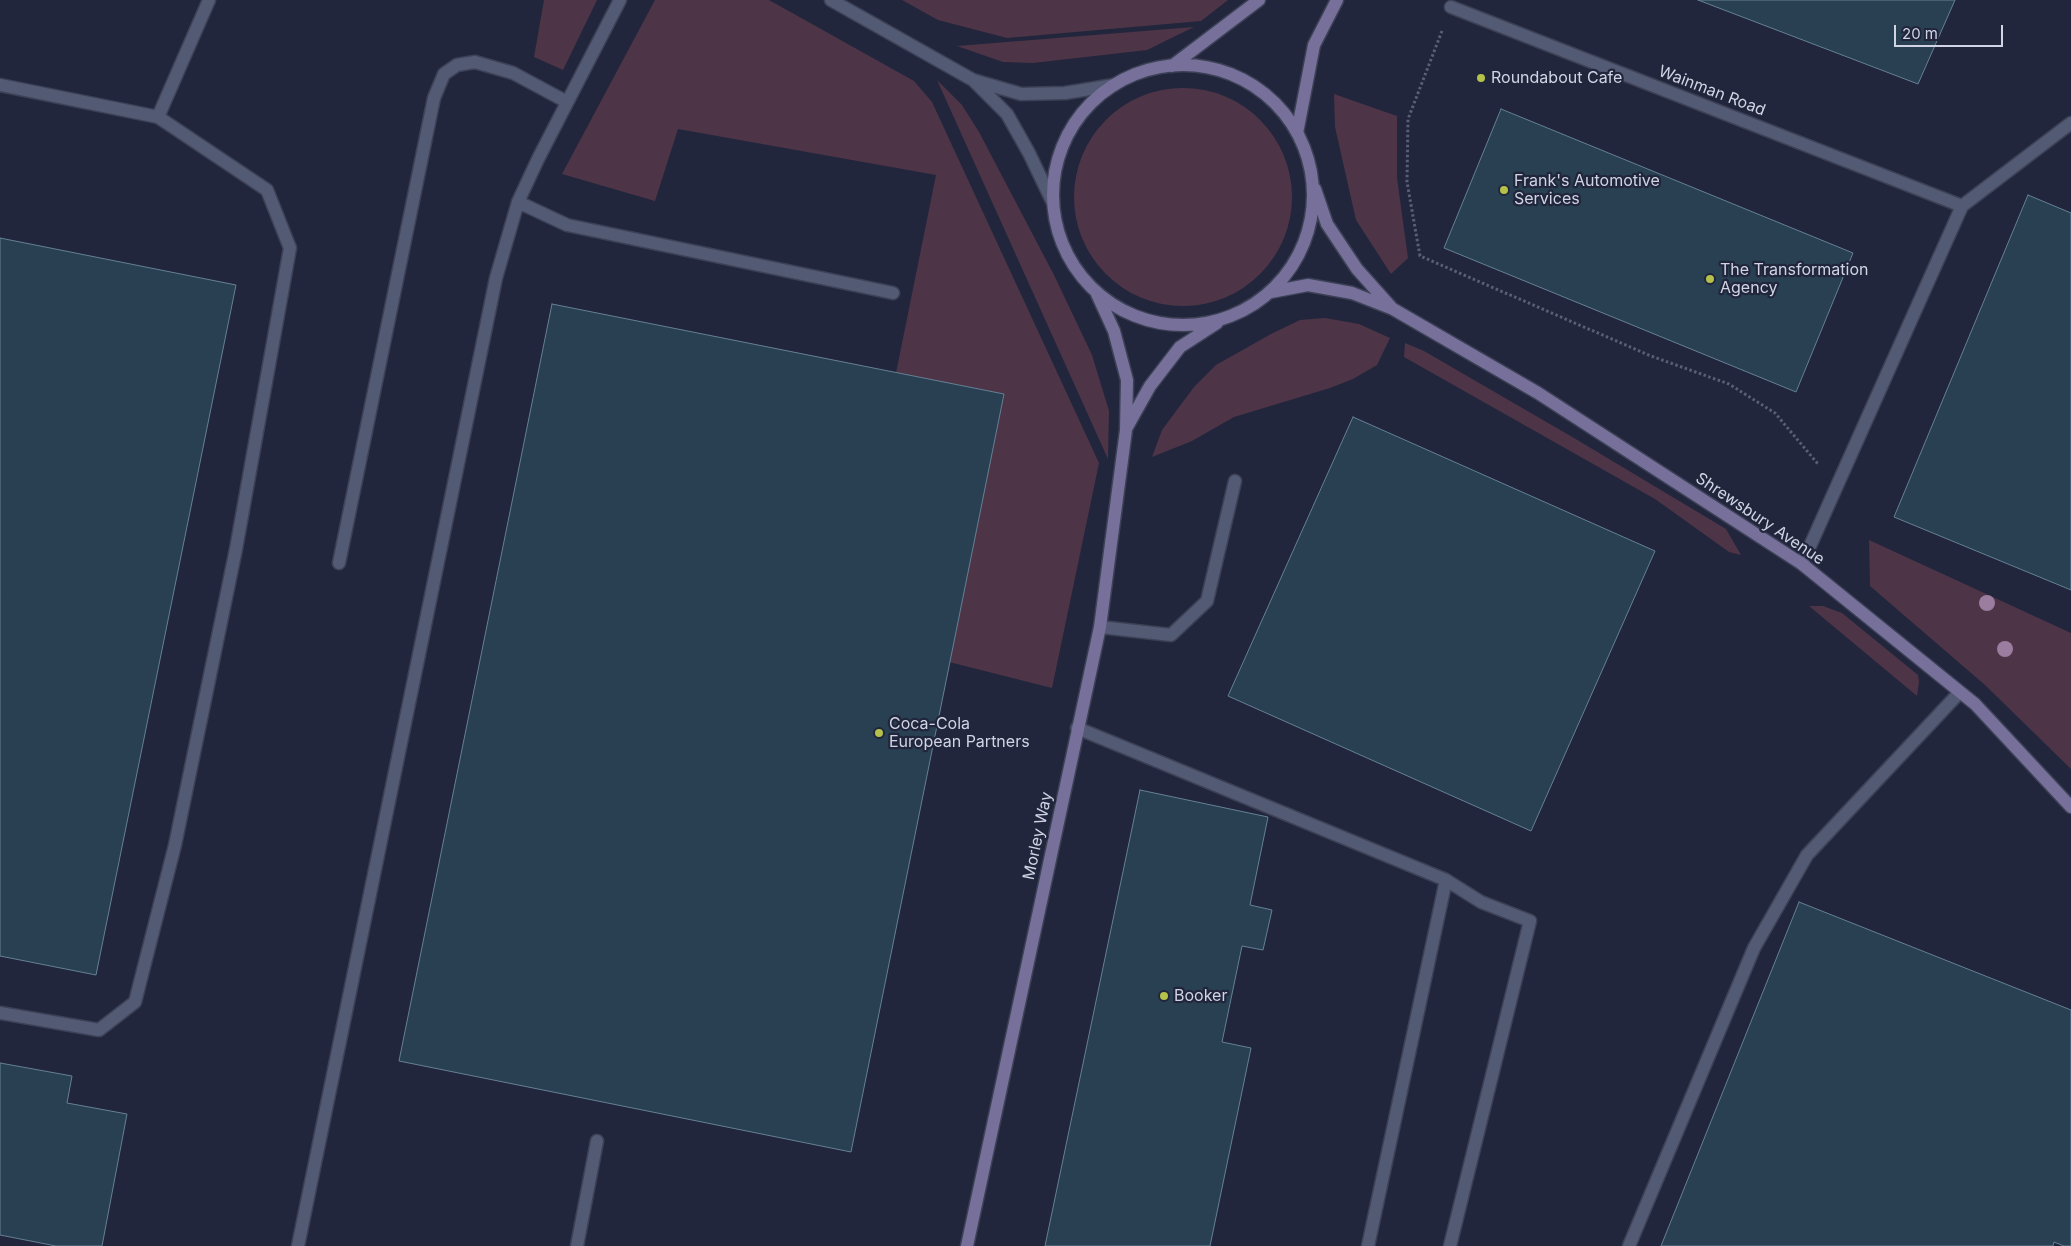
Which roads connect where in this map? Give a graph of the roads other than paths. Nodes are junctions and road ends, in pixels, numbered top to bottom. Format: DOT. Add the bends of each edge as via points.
graph roads {
  1 [pos="209,0"];
  2 [pos="620,0"];
  3 [pos="831,0"];
  4 [pos="1259,0"];
  5 [pos="1338,0"];
  6 [pos="1450,7"];
  7 [pos="1172,66"];
  8 [pos="973,80"];
  9 [pos="0,85"];
  10 [pos="1114,85"];
  11 [pos="567,102"];
  12 [pos="158,117"];
  13 [pos="2071,123"];
  14 [pos="1297,133"];
  15 [pos="1313,183"];
  16 [pos="518,202"];
  17 [pos="1053,203"];
  18 [pos="1962,206"];
  19 [pos="1271,292"];
  20 [pos="893,293"];
  21 [pos="1097,294"];
  22 [pos="1393,309"];
  23 [pos="1223,319"];
  24 [pos="1126,430"];
  25 [pos="1235,481"];
  26 [pos="340,563"];
  27 [pos="1802,564"];
  28 [pos="1100,627"];
  29 [pos="1960,692"];
  30 [pos="1077,728"];
  31 [pos="2071,807"];
  32 [pos="1446,880"];
  33 [pos="0,1013"];
  34 [pos="597,1141"];
  35 [pos="298,1246"];
  36 [pos="577,1246"];
  37 [pos="967,1246"];
  38 [pos="1368,1246"];
  39 [pos="1450,1246"];
  40 [pos="1629,1246"];
  1 -- 12 [label="street"];
  2 -- 11 [label="street"];
  3 -- 8 [label="street"];
  4 -- 7 [label="street"];
  5 -- 14 [label="street" via="1314,45"];
  6 -- 18 [label="street, Wainman Road"];
  7 -- 10 [label="street" via="1145,71"];
  7 -- 14 [label="street" via="1202,66 1231,74 1258,89 1280,108"];
  8 -- 10 [label="street" via="1020,94 1064,94"];
  8 -- 17 [label="street" via="1007,114"];
  9 -- 12 [label="street"];
  10 -- 17 [label="street" via="1087,108 1067,136 1056,168"];
  11 -- 16 [label="street"];
  11 -- 26 [label="street" via="513,73 475,62 457,65 444,74 434,98"];
  12 -- 33 [label="street" via="266,190 290,248 238,539 175,845 135,1002 99,1030"];
  13 -- 18 [label="street"];
  14 -- 15 [label="street" via="1305,149"];
  15 -- 19 [label="street" via="1310,222 1296,260"];
  15 -- 22 [label="street, Shrewsbury Avenue" via="1328,224 1357,268"];
  16 -- 20 [label="street" via="567,224"];
  16 -- 35 [label="street" via="496,278"];
  17 -- 21 [label="street" via="1061,243 1078,273"];
  18 -- 27 [label="street"];
  19 -- 22 [label="street, Shrewsbury Avenue" via="1308,285 1352,293"];
  19 -- 23 [label="street"];
  21 -- 23 [label="street" via="1125,312 1156,323 1190,326"];
  21 -- 24 [label="street, Morley Way" via="1114,331 1127,380"];
  22 -- 27 [label="street, Shrewsbury Avenue" via="1538,393"];
  23 -- 24 [label="street, Morley Way" via="1180,347 1150,386"];
  24 -- 28 [label="street, Morley Way"];
  25 -- 28 [label="street" via="1207,601 1171,635"];
  27 -- 29 [label="street, Shrewsbury Avenue"];
  28 -- 30 [label="street, Morley Way"];
  29 -- 31 [label="street, Shrewsbury Avenue"];
  29 -- 40 [label="street" via="1807,855 1754,948"];
  30 -- 32 [label="street"];
  30 -- 37 [label="street, Morley Way"];
  32 -- 38 [label="street"];
  32 -- 39 [label="street" via="1481,902 1530,920"];
  34 -- 36 [label="street"];
}
